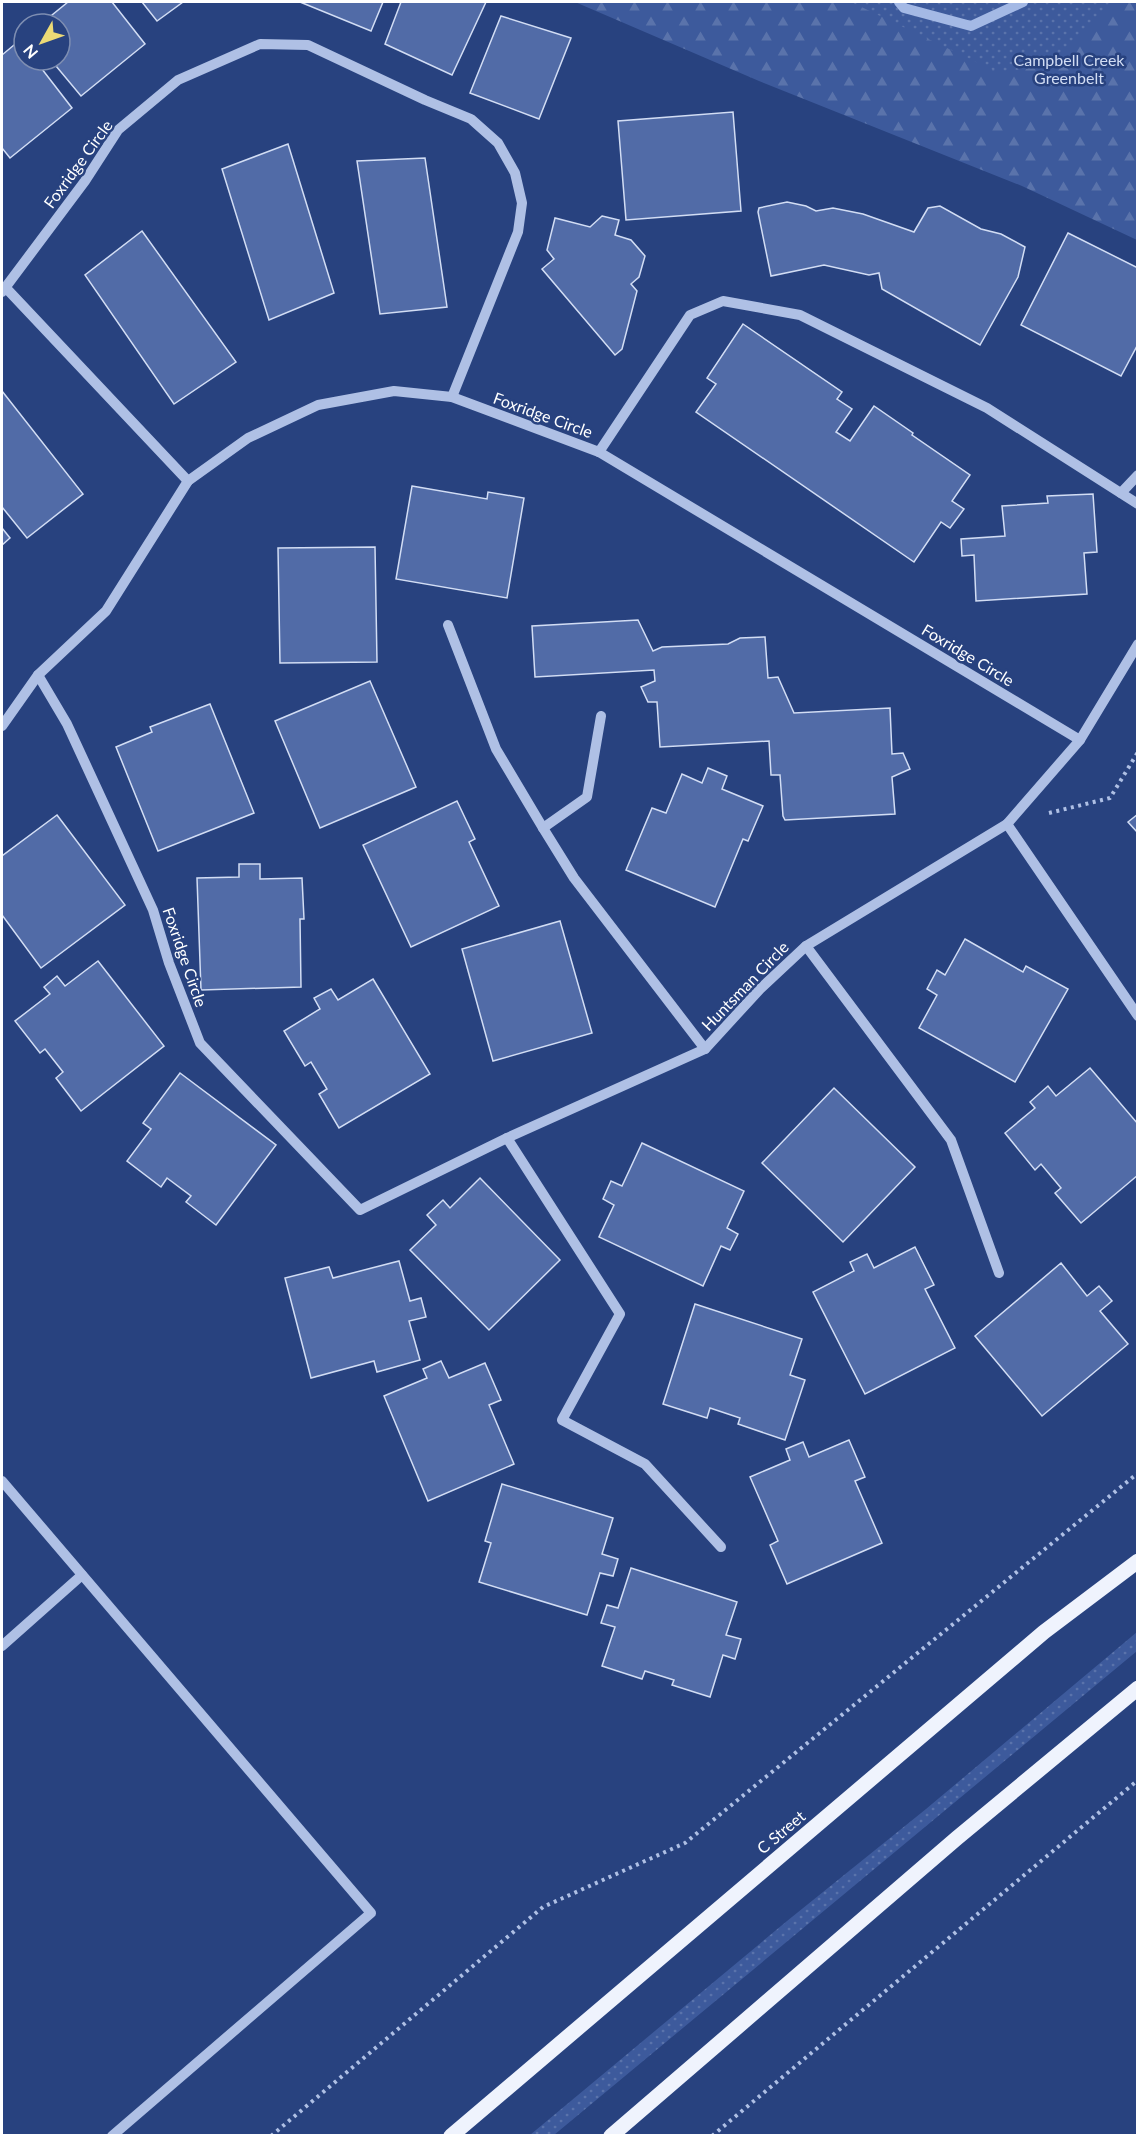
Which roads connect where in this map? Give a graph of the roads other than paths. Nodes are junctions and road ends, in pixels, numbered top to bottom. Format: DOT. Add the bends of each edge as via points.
graph roads {
  1 [pos="3,289"];
  2 [pos="452,397"];
  3 [pos="599,452"];
  4 [pos="1137,475"];
  5 [pos="188,481"];
  6 [pos="1121,494"];
  7 [pos="1137,504"];
  8 [pos="448,625"];
  9 [pos="1136,650"];
  10 [pos="38,675"];
  11 [pos="601,716"];
  12 [pos="2,726"];
  13 [pos="1080,740"];
  14 [pos="1007,824"];
  15 [pos="543,828"];
  16 [pos="806,946"];
  17 [pos="1137,1016"];
  18 [pos="705,1049"];
  19 [pos="507,1138"];
  20 [pos="360,1210"];
  21 [pos="999,1273"];
  22 [pos="2,1480"];
  23 [pos="721,1548"];
  24 [pos="1137,1561"];
  25 [pos="81,1575"];
  26 [pos="2,1646"];
  27 [pos="1137,1688"];
  28 [pos="112,2136"];
  29 [pos="451,2136"];
  30 [pos="611,2136"];
  1 -- 2 [label="street, Foxridge Circle" via="85,181 118,130 178,80 260,44 308,45 471,119 498,143 515,173 522,203 518,232"];
  1 -- 5 [label="street"];
  2 -- 3 [label="street, Foxridge Circle"];
  2 -- 5 [label="street, Foxridge Circle" via="394,391 318,405 248,438"];
  3 -- 6 [label="street" via="690,315 723,301 800,315 987,408"];
  3 -- 13 [label="street, Foxridge Circle"];
  4 -- 6 [label="street"];
  5 -- 10 [label="street, Foxridge Circle" via="106,611"];
  6 -- 7 [label="street"];
  8 -- 15 [label="street" via="496,749"];
  9 -- 13 [label="street, Huntsman Circle"];
  10 -- 12 [label="street, Foxridge Circle"];
  10 -- 20 [label="street, Foxridge Circle" via="67,724 153,910 200,1043"];
  11 -- 15 [label="street" via="587,797"];
  13 -- 14 [label="street, Huntsman Circle"];
  14 -- 16 [label="street, Huntsman Circle"];
  14 -- 17 [label="street"];
  15 -- 18 [label="street" via="574,878"];
  16 -- 18 [label="street, Huntsman Circle"];
  16 -- 21 [label="street" via="951,1140"];
  18 -- 19 [label="street, Huntsman Circle"];
  19 -- 20 [label="street, Huntsman Circle"];
  19 -- 23 [label="street" via="620,1314 562,1420 645,1464"];
  22 -- 25 [label="street"];
  24 -- 29 [label="main road, C Street" via="1035,1640"];
  25 -- 26 [label="street"];
  25 -- 28 [label="street" via="371,1913"];
  27 -- 30 [label="main road"];
}
